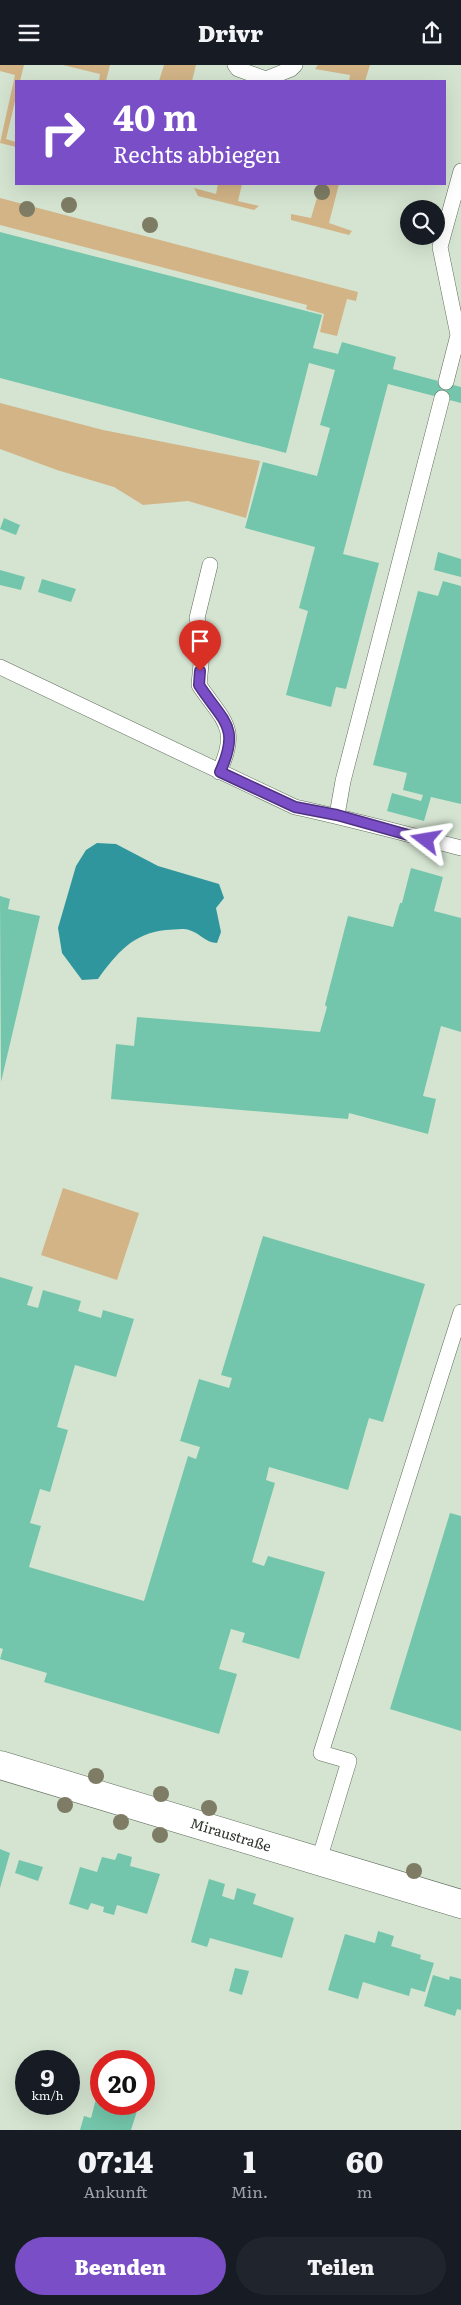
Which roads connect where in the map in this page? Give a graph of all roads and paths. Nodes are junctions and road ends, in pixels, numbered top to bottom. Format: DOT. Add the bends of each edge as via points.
graph roads {
  1 [pos="235,65"];
  2 [pos="295,65"];
  3 [pos="461,171"];
  4 [pos="446,382"];
  5 [pos="442,398"];
  6 [pos="210,565"];
  7 [pos="0,667"];
  8 [pos="220,772"];
  9 [pos="337,815"];
  10 [pos="461,848"];
  11 [pos="461,1312"];
  12 [pos="0,1765"];
  13 [pos="319,1860"];
  14 [pos="461,1904"];
  1 -- 2 [label="lane" via="266,79"];
  3 -- 4 [label="lane" via="440,247 458,335"];
  5 -- 9 [label="lane" via="342,781"];
  6 -- 8 [label="lane" via="198,618 203,643 199,685 223,718 230,737 228,754"];
  7 -- 8 [label="lane"];
  8 -- 9 [label="lane" via="295,807"];
  9 -- 10 [label="lane"];
  11 -- 13 [label="lane" via="322,1753 349,1761"];
  12 -- 13 [label="street, Miraustraße"];
  13 -- 14 [label="street, Miraustraße"];
}
